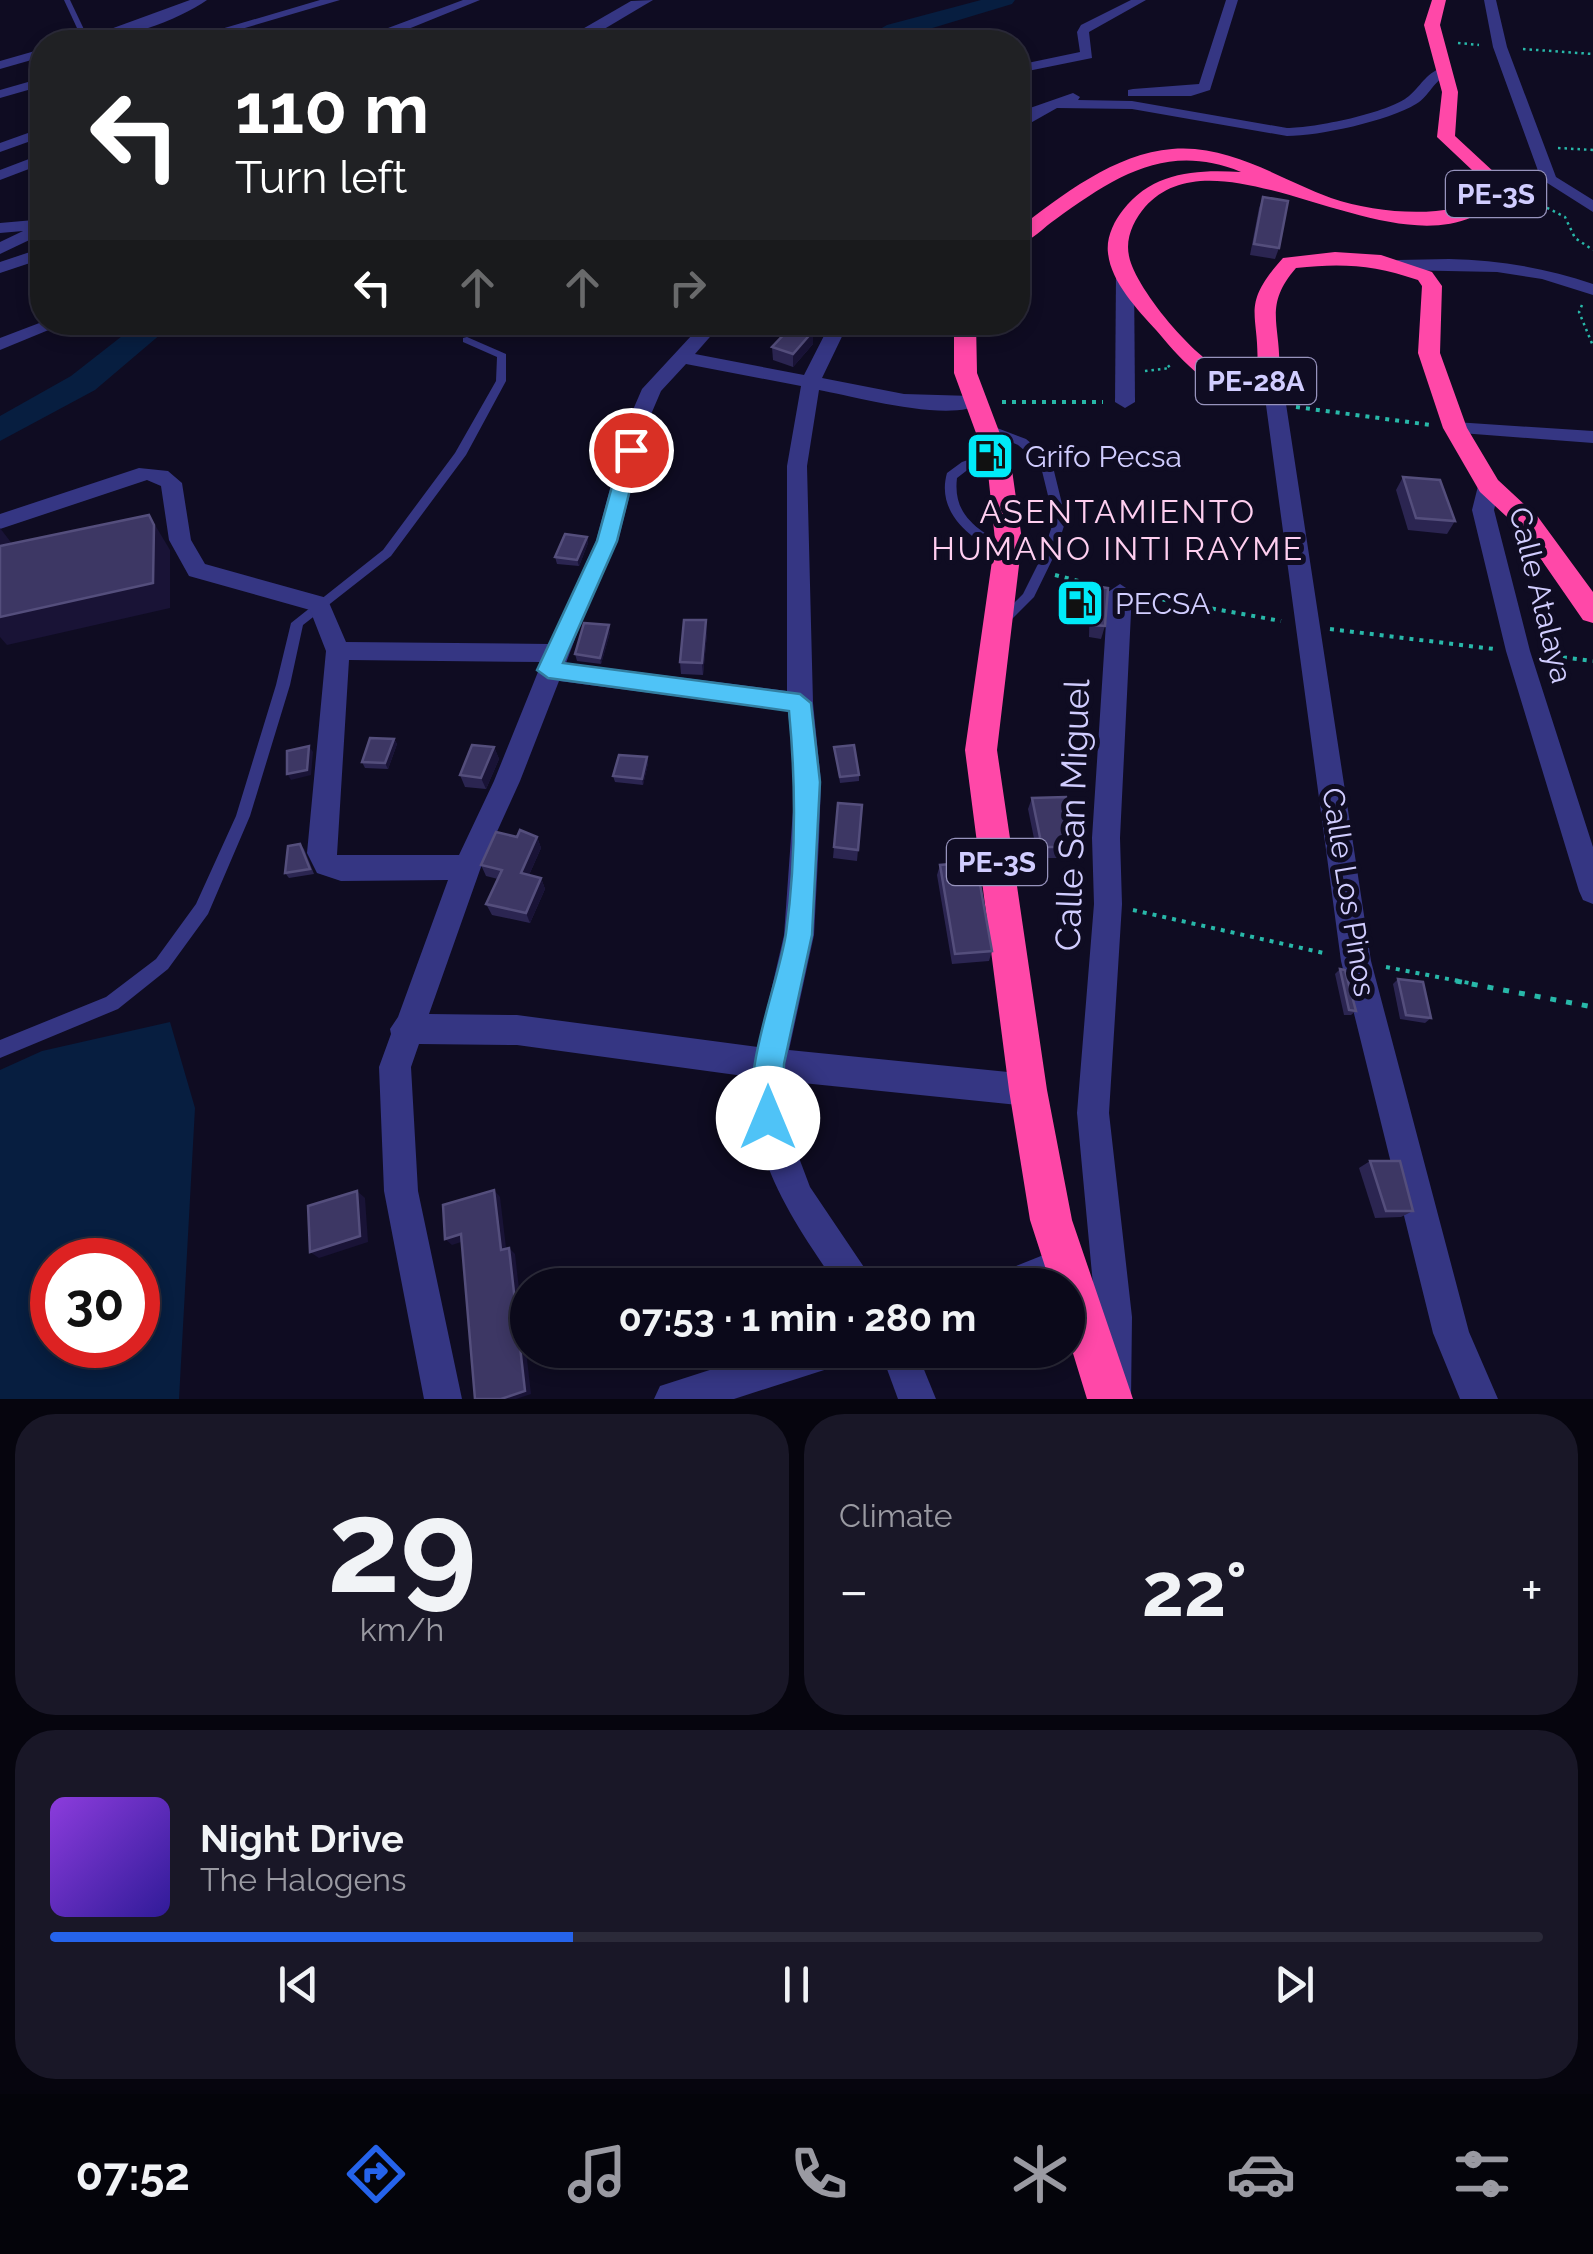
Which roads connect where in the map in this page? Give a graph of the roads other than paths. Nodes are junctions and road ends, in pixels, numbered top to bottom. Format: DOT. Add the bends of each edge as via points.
graph roads {
  1 [pos="66,0"];
  2 [pos="201,0"];
  3 [pos="334,0"];
  4 [pos="474,0"];
  5 [pos="648,0"];
  6 [pos="1140,0"];
  7 [pos="1232,0"];
  8 [pos="1439,0"];
  9 [pos="1490,0"];
  10 [pos="79,30"];
  11 [pos="126,30"];
  12 [pos="227,30"];
  13 [pos="393,30"];
  14 [pos="599,30"];
  15 [pos="30,56"];
  16 [pos="0,65"];
  17 [pos="1030,67"];
  18 [pos="1445,72"];
  19 [pos="30,85"];
  20 [pos="0,94"];
  21 [pos="1059,104"];
  22 [pos="1030,115"];
  23 [pos="30,137"];
  24 [pos="0,148"];
  25 [pos="1172,153"];
  26 [pos="30,163"];
  27 [pos="0,175"];
  28 [pos="1209,175"];
  29 [pos="1284,184"];
  30 [pos="1593,207"];
  31 [pos="30,225"];
  32 [pos="0,228"];
  33 [pos="1030,230"];
  34 [pos="30,234"];
  35 [pos="0,250"];
  36 [pos="30,257"];
  37 [pos="1398,264"];
  38 [pos="0,268"];
  39 [pos="1125,274"];
  40 [pos="1593,290"];
  41 [pos="30,333"];
  42 [pos="702,335"];
  43 [pos="834,335"];
  44 [pos="963,335"];
  45 [pos="467,340"];
  46 [pos="0,344"];
  47 [pos="681,357"];
  48 [pos="811,381"];
  49 [pos="1256,381"];
  50 [pos="1124,402"];
  51 [pos="984,427"];
  52 [pos="1455,428"];
  53 [pos="1593,437"];
  54 [pos="1488,486"];
  55 [pos="0,522"];
  56 [pos="1008,552"];
  57 [pos="1120,592"];
  58 [pos="319,604"];
  59 [pos="1593,614"];
  60 [pos="998,624"];
  61 [pos="338,651"];
  62 [pos="552,661"];
  63 [pos="800,703"];
  64 [pos="467,867"];
  65 [pos="1593,892"];
  66 [pos="406,1030"];
  67 [pos="0,1049"];
  68 [pos="769,1064"];
  69 [pos="1028,1090"];
  70 [pos="1066,1264"];
  71 [pos="846,1268"];
  72 [pos="1056,1268"];
  73 [pos="774,1368"];
  74 [pos="905,1368"];
  75 [pos="443,1399"];
  76 [pos="673,1399"];
  77 [pos="917,1399"];
  78 [pos="1111,1399"];
  79 [pos="1479,1399"];
  1 -- 10 [label="lane"];
  2 -- 11 [label="street"];
  3 -- 12 [label="street"];
  4 -- 13 [label="street"];
  5 -- 14 [label="street" via="625,7"];
  6 -- 17 [label="street" via="1086,28 1087,55"];
  7 -- 21 [label="street" via="1212,76 1200,90 1085,94"];
  8 -- 18 [label="highway, PE-3S" via="1432,15"];
  9 -- 30 [label="street" via="1548,179"];
  15 -- 16 [label="street"];
  18 -- 21 [label="street" via="1434,75 1412,101 1312,132 1132,105"];
  18 -- 29 [label="highway, PE-3S" via="1446,138 1500,186 1495,197 1466,212 1424,218 1341,207"];
  19 -- 20 [label="street"];
  21 -- 22 [label="street"];
  23 -- 24 [label="street"];
  25 -- 28 [label="highway"];
  25 -- 29 [label="highway, PE-3S" via="1218,159"];
  25 -- 33 [label="highway, PE-3S" via="1102,182"];
  26 -- 27 [label="street"];
  28 -- 29 [label="highway"];
  28 -- 39 [label="highway" via="1194,188 1130,214 1117,251"];
  31 -- 32 [label="street"];
  34 -- 35 [label="street"];
  36 -- 38 [label="street"];
  37 -- 40 [label="street" via="1486,263"];
  37 -- 49 [label="highway, PE-28A" via="1290,262 1260,313 1270,359 1268,372"];
  37 -- 52 [label="highway" via="1432,286 1429,353"];
  39 -- 49 [label="highway, PE-28A" via="1205,371 1233,384"];
  39 -- 50 [label="street"];
  41 -- 46 [label="street"];
  42 -- 47 [label="street"];
  43 -- 48 [label="street"];
  44 -- 51 [label="highway, PE-3S" via="960,352"];
  45 -- 58 [label="lane" via="502,356 502,382 460,455 388,553"];
  47 -- 48 [label="street"];
  47 -- 62 [label="street" via="652,389 607,541"];
  48 -- 51 [label="street" via="904,400"];
  48 -- 63 [label="street" via="797,466"];
  49 -- 79 [label="street, Calle Los Pinos" via="1276,404 1356,961 1451,1332"];
  51 -- 56 [label="highway, PE-3S" via="1008,522"];
  51 -- 56 [label="lane" via="946,495 955,514"];
  51 -- 60 [label="lane" via="1041,458 1060,520 1028,597"];
  52 -- 53 [label="street"];
  52 -- 54 [label="highway"];
  54 -- 59 [label="highway" via="1529,523"];
  54 -- 65 [label="street, Calle Atalaya" via="1483,510 1518,652"];
  55 -- 58 [label="street" via="146,473 161,476 170,483 186,560 197,570"];
  56 -- 60 [label="highway, PE-3S"];
  57 -- 78 [label="street, Calle San Miguel" via="1093,1114 1114,1317"];
  58 -- 61 [label="street"];
  58 -- 67 [label="lane" via="297,623 242,816 192,922 162,964 112,1004"];
  60 -- 69 [label="highway, PE-3S" via="980,750"];
  61 -- 62 [label="street"];
  61 -- 64 [label="street" via="321,852 327,864"];
  62 -- 63 [label="street"];
  62 -- 64 [label="street"];
  63 -- 68 [label="street" via="808,782 799,935"];
  64 -- 66 [label="street"];
  66 -- 68 [label="street" via="517,1030"];
  66 -- 75 [label="street" via="395,1067 400,1191"];
  68 -- 69 [label="street"];
  68 -- 71 [label="street" via="768,1118 776,1149 797,1198"];
  69 -- 70 [label="highway, PE-3S" via="1051,1220"];
  70 -- 72 [label="street"];
  70 -- 78 [label="highway, PE-3S"];
  73 -- 76 [label="street"];
  74 -- 77 [label="street"];
}
